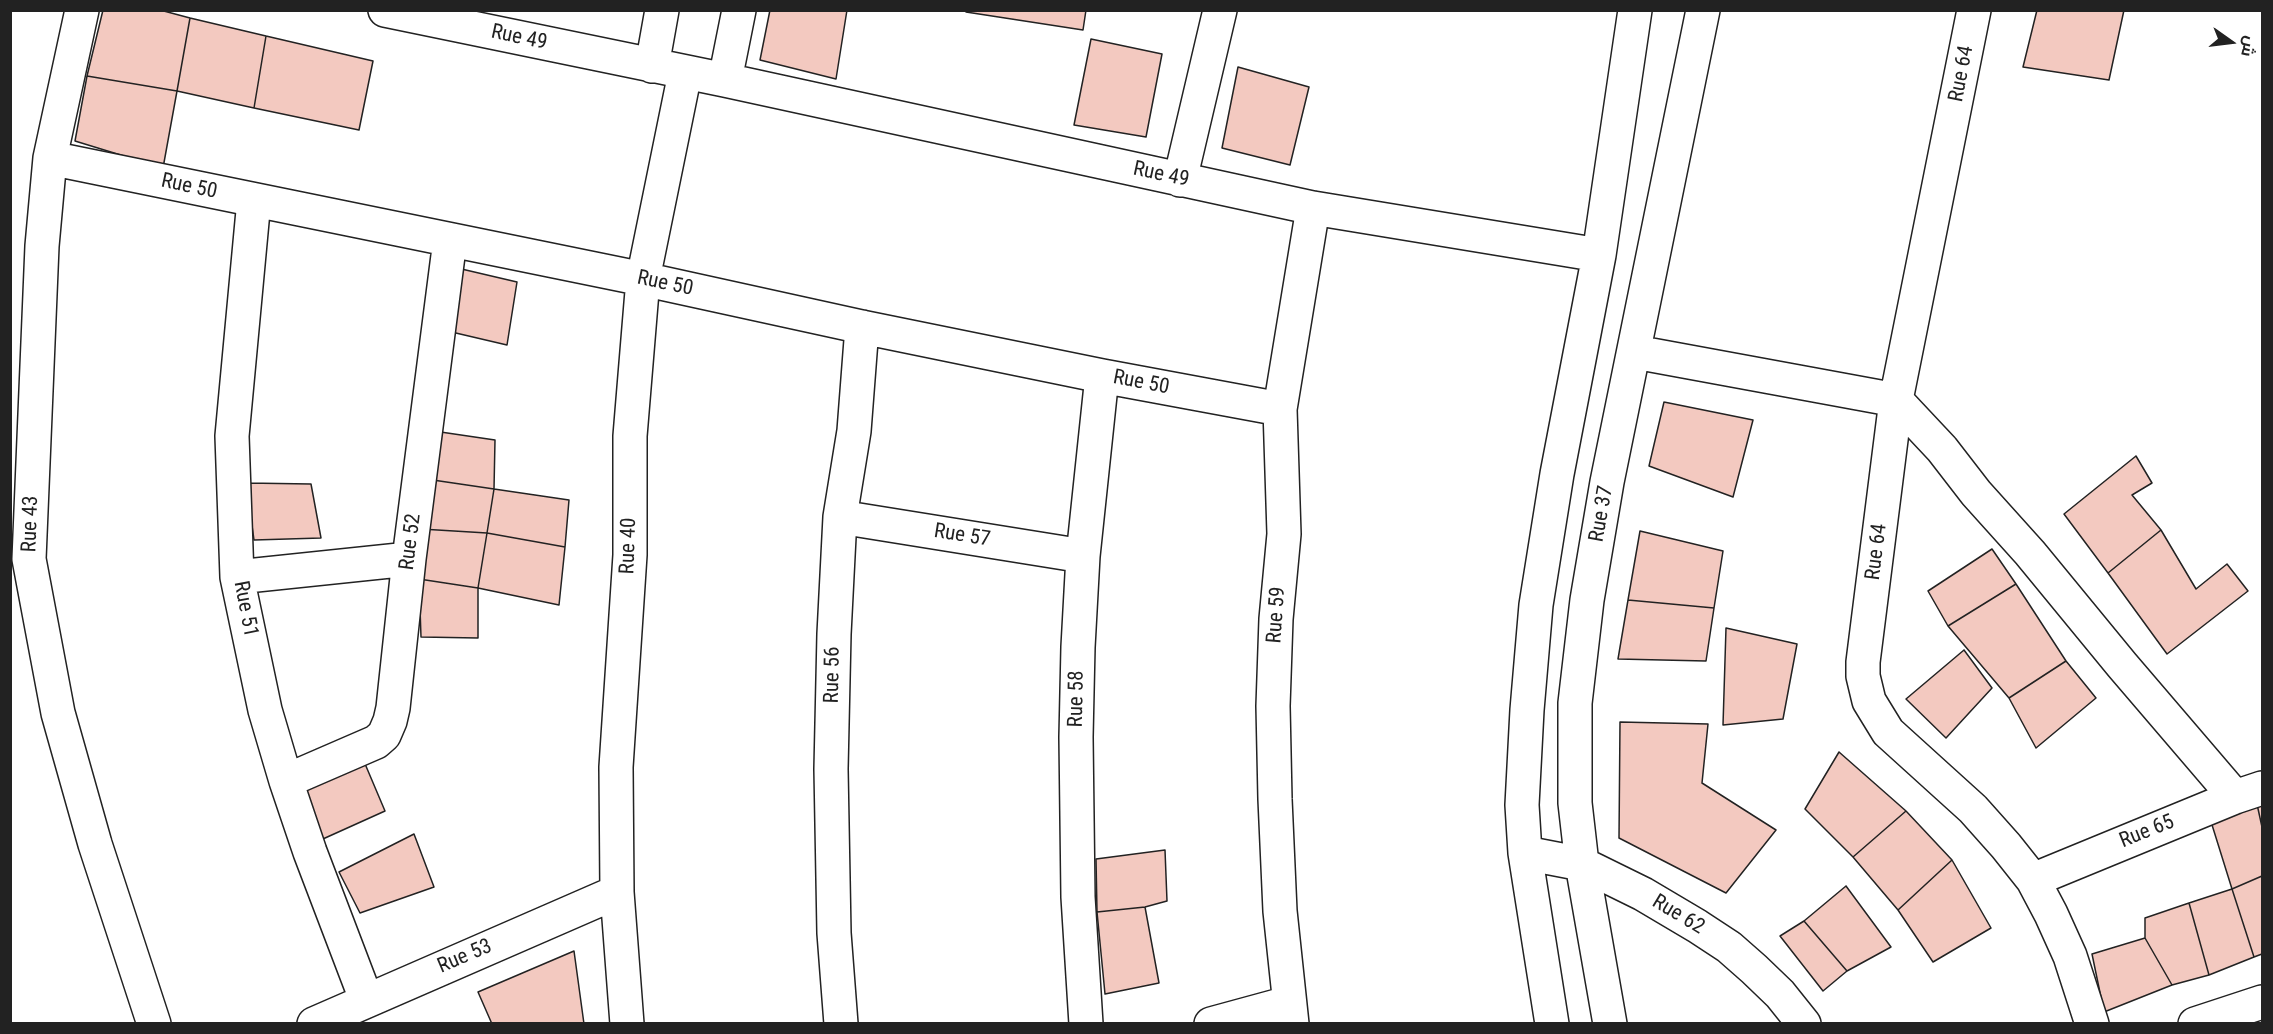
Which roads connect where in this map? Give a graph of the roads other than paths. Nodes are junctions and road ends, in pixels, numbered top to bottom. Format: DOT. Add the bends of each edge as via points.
graph roads {
  1 [pos="82,10"];
  2 [pos="385,10"];
  3 [pos="662,10"];
  4 [pos="739,10"];
  5 [pos="1220,10"];
  6 [pos="1635,10"];
  7 [pos="1703,10"];
  8 [pos="1974,10"];
  9 [pos="652,66"];
  10 [pos="686,73"];
  11 [pos="725,80"];
  12 [pos="50,158"];
  13 [pos="1180,180"];
  14 [pos="254,200"];
  15 [pos="1313,208"];
  16 [pos="450,240"];
  17 [pos="1599,255"];
  18 [pos="643,279"];
  19 [pos="862,327"];
  20 [pos="1635,352"];
  21 [pos="1102,376"];
  22 [pos="1896,400"];
  23 [pos="1280,409"];
  24 [pos="840,517"];
  25 [pos="1083,556"];
  26 [pos="20,560"];
  27 [pos="409,560"];
  28 [pos="237,577"];
  29 [pos="286,781"];
  30 [pos="2249,793"];
  31 [pos="1524,853"];
  32 [pos="1582,864"];
  33 [pos="2033,880"];
  34 [pos="617,892"];
  35 [pos="366,999"];
  36 [pos="2262,1002"];
  37 [pos="1290,1013"];
  38 [pos="154,1023"];
  39 [pos="314,1023"];
  40 [pos="627,1023"];
  41 [pos="841,1023"];
  42 [pos="1086,1023"];
  43 [pos="1210,1023"];
  44 [pos="1552,1023"];
  45 [pos="1610,1023"];
  46 [pos="1804,1023"];
  47 [pos="2092,1023"];
  48 [pos="2195,1023"];
  1 -- 12 [label="street, Rue 43"];
  2 -- 9 [label="street, Rue 49"];
  3 -- 9 [label="street"];
  4 -- 11 [label="street"];
  5 -- 13 [label="street"];
  6 -- 17 [label="street"];
  7 -- 20 [label="street, Rue 37"];
  8 -- 22 [label="street, Rue 64"];
  9 -- 10 [label="street"];
  10 -- 11 [label="street"];
  10 -- 18 [label="street, Rue 40"];
  11 -- 13 [label="street, Rue 49"];
  12 -- 14 [label="street, Rue 50"];
  12 -- 26 [label="street, Rue 43"];
  13 -- 15 [label="street, Rue 49"];
  14 -- 16 [label="street, Rue 50"];
  14 -- 28 [label="street, Rue 51" via="232,436"];
  15 -- 17 [label="street, Rue 49"];
  15 -- 23 [label="street, Rue 59"];
  16 -- 18 [label="street, Rue 50"];
  16 -- 27 [label="street, Rue 52"];
  17 -- 31 [label="street" via="1536,605 1522,805"];
  18 -- 19 [label="street, Rue 50"];
  18 -- 34 [label="street, Rue 40" via="630,436 630,555 616,767"];
  19 -- 21 [label="street, Rue 50"];
  19 -- 24 [label="street, Rue 56" via="854,432"];
  20 -- 22 [label="street"];
  20 -- 32 [label="street, Rue 37" via="1607,482 1575,703 1575,803"];
  21 -- 23 [label="street, Rue 50"];
  21 -- 25 [label="street, Rue 58"];
  22 -- 30 [label="street" via="2122,665"];
  22 -- 33 [label="street, Rue 64" via="1863,662 1866,689 1888,732 1974,809"];
  23 -- 37 [label="street, Rue 59" via="1284,534 1276,619 1273,729 1280,911"];
  24 -- 25 [label="street, Rue 57"];
  24 -- 41 [label="street, Rue 56" via="831,770 834,933"];
  25 -- 42 [label="street, Rue 58" via="1076,816"];
  26 -- 38 [label="street, Rue 43" via="95,844"];
  27 -- 28 [label="street"];
  27 -- 29 [label="street, Rue 52" via="393,708 384,735"];
  28 -- 29 [label="street, Rue 51" via="265,710"];
  29 -- 35 [label="street, Rue 51"];
  30 -- 33 [label="street, Rue 65"];
  31 -- 32 [label="street, Rue 62"];
  31 -- 44 [label="street"];
  32 -- 45 [label="street, Rue 37"];
  32 -- 46 [label="street, Rue 62" via="1642,894 1729,948 1780,994"];
  33 -- 47 [label="street, Rue 64" via="2070,956"];
  34 -- 35 [label="street, Rue 53"];
  34 -- 40 [label="street, Rue 40"];
  35 -- 39 [label="street, Rue 53"];
  36 -- 48 [label="street"];
  37 -- 43 [label="street"];
}
